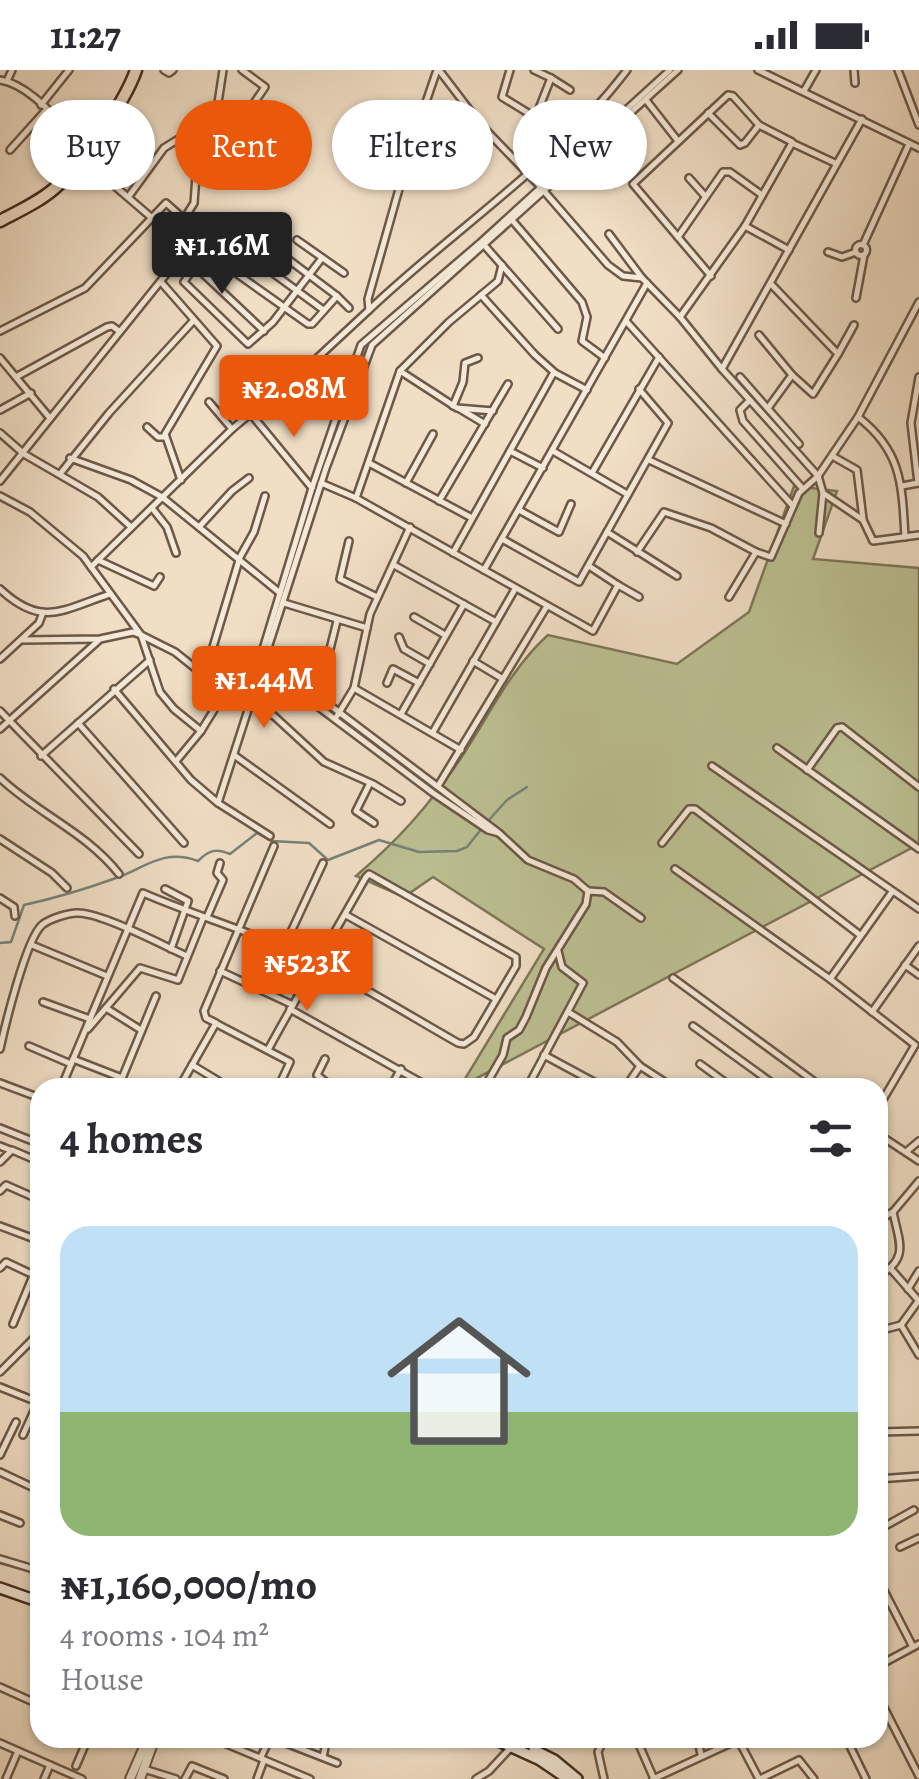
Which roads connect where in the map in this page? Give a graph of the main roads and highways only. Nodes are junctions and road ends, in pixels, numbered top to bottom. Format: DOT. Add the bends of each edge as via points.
graph roads {
  1 [pos="134,70"];
  2 [pos="0,218"];
  3 [pos="0,1588"];
  4 [pos="30,1596"];
  5 [pos="521,1748"];
  6 [pos="526,1748"];
  7 [pos="568,1779"];
  8 [pos="577,1779"];
  1 -- 2 [label="main road" via="123,99 58,186"];
  3 -- 4 [label="main road"];
  5 -- 7 [label="main road"];
  6 -- 8 [label="main road"];
}
